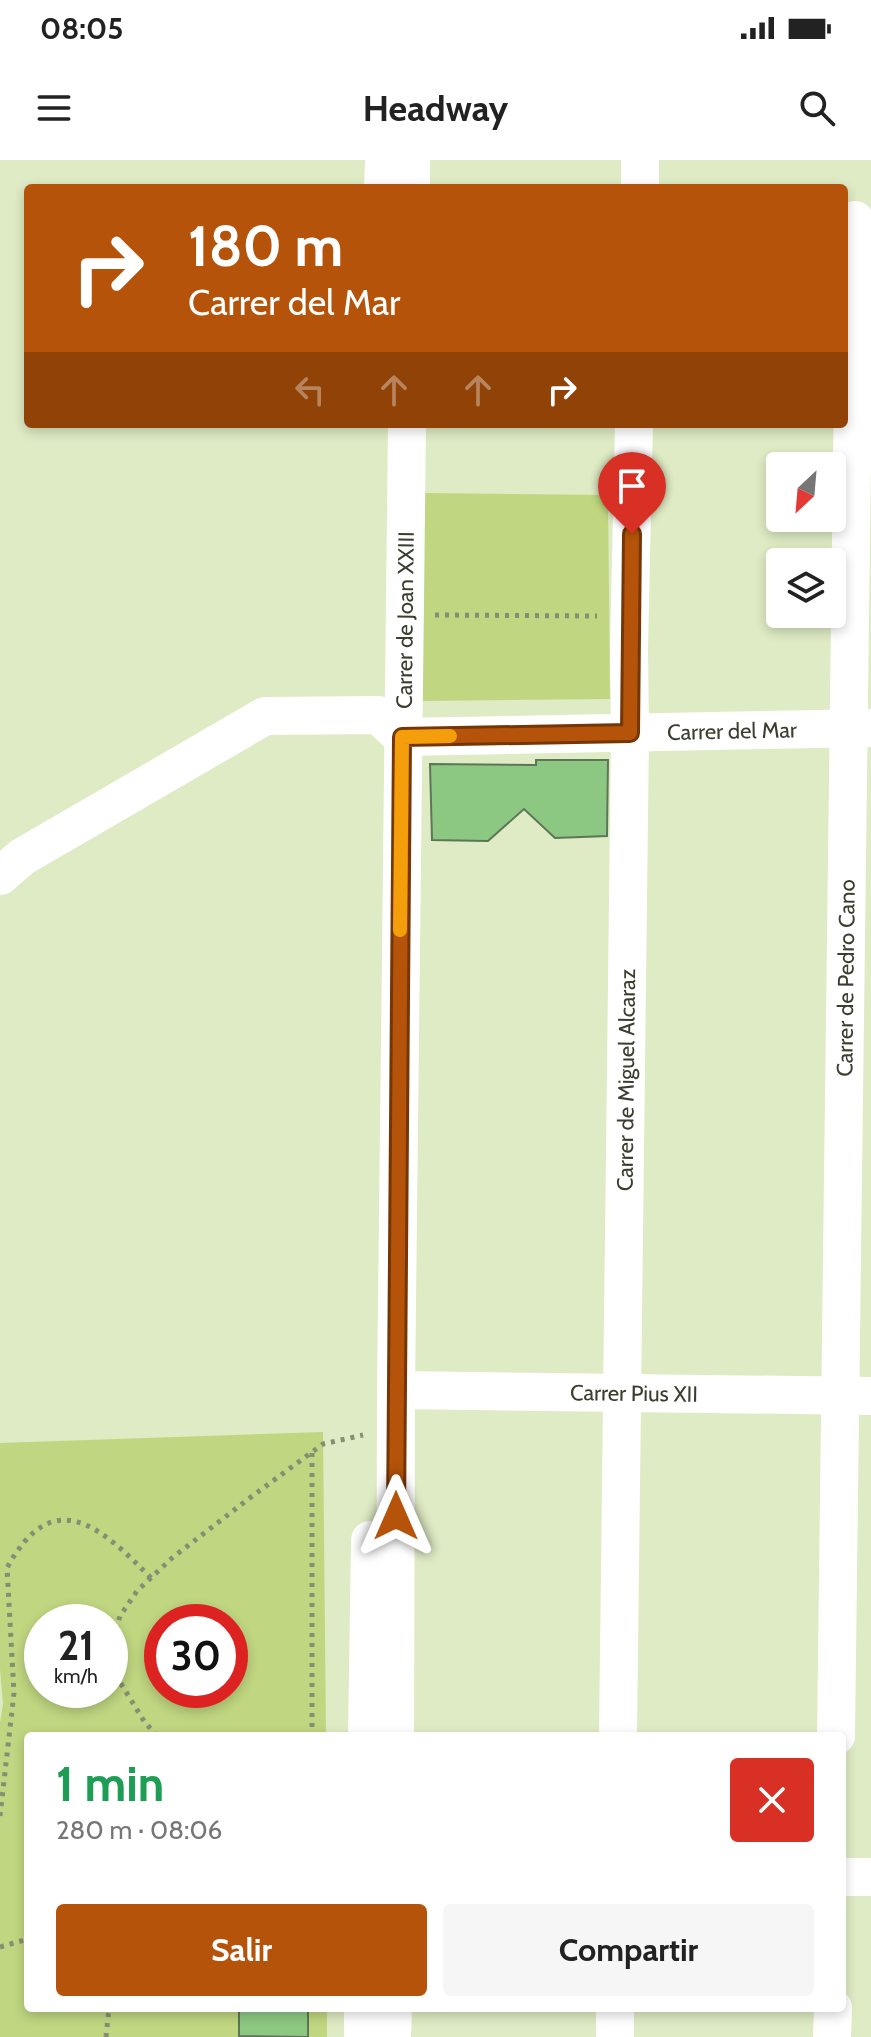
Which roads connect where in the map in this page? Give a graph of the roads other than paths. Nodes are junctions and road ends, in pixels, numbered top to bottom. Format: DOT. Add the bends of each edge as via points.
graph roads {
  1 [pos="384,160"];
  2 [pos="411,160"];
  3 [pos="640,160"];
  4 [pos="383,184"];
  5 [pos="411,184"];
  6 [pos="640,184"];
  7 [pos="857,220"];
  8 [pos="381,428"];
  9 [pos="407,428"];
  10 [pos="634,428"];
  11 [pos="390,726"];
  12 [pos="859,728"];
  13 [pos="630,733"];
  14 [pos="0,876"];
  15 [pos="396,1390"];
  16 [pos="622,1393"];
  17 [pos="855,1396"];
  18 [pos="367,1732"];
  19 [pos="395,1732"];
  20 [pos="618,1732"];
  21 [pos="836,1732"];
  22 [pos="846,1877"];
  23 [pos="871,1877"];
  24 [pos="363,2012"];
  25 [pos="393,2012"];
  26 [pos="615,2012"];
  27 [pos="833,2012"];
  28 [pos="363,2037"];
  29 [pos="392,2037"];
  30 [pos="615,2037"];
  31 [pos="832,2037"];
  1 -- 4 [label="street"];
  2 -- 5 [label="street"];
  3 -- 6 [label="street"];
  7 -- 12 [label="street, Carrer de Pedro Cano"];
  8 -- 11 [label="street, Carrer de Joan XXIII"];
  9 -- 11 [label="street, Carrer de Joan XXIII" via="404,614"];
  10 -- 13 [label="street, Carrer de Miguel Alcaraz"];
  11 -- 13 [label="street, Carrer del Mar"];
  11 -- 14 [label="street, Carrer del Mar" via="265,716 22,857"];
  11 -- 15 [label="street, Carrer de Joan XXIII" via="402,794"];
  12 -- 13 [label="street, Carrer del Mar"];
  12 -- 17 [label="street, Carrer de Pedro Cano"];
  13 -- 16 [label="street, Carrer de Miguel Alcaraz"];
  15 -- 16 [label="street, Carrer Pius XII"];
  15 -- 18 [label="street, Carrer de Joan XXIII" via="371,1456"];
  15 -- 19 [label="street, Carrer de Joan XXIII"];
  16 -- 17 [label="street, Carrer Pius XII"];
  16 -- 20 [label="street, Carrer de Miguel Alcaraz"];
  17 -- 21 [label="street, Carrer de Pedro Cano"];
  22 -- 23 [label="street"];
  24 -- 28 [label="street"];
  25 -- 29 [label="street"];
  26 -- 30 [label="street"];
  27 -- 31 [label="street"];
}
